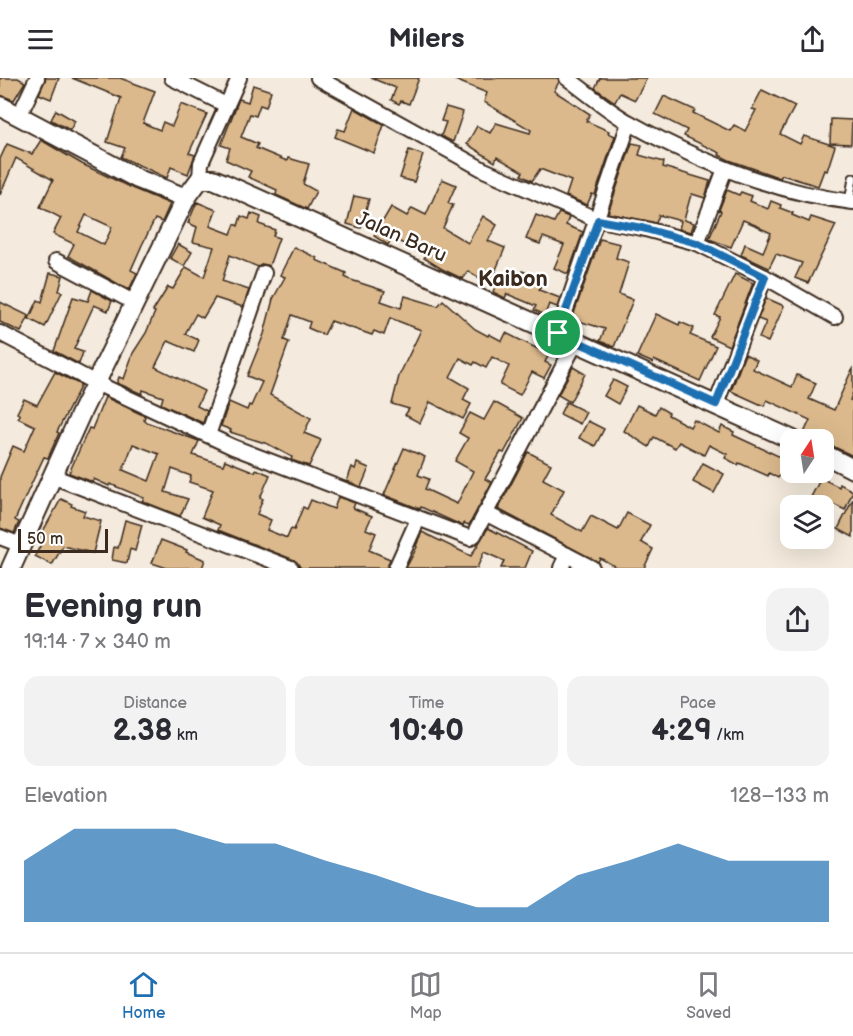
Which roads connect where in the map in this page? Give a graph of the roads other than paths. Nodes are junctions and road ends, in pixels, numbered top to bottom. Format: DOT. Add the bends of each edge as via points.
graph roads {
  1 [pos="37,78"];
  2 [pos="172,78"];
  3 [pos="239,78"];
  4 [pos="318,78"];
  5 [pos="567,78"];
  6 [pos="226,105"];
  7 [pos="0,106"];
  8 [pos="19,116"];
  9 [pos="629,123"];
  10 [pos="725,169"];
  11 [pos="853,178"];
  12 [pos="200,179"];
  13 [pos="186,198"];
  14 [pos="851,202"];
  15 [pos="598,220"];
  16 [pos="697,243"];
  17 [pos="56,261"];
  18 [pos="264,273"];
  19 [pos="765,277"];
  20 [pos="135,303"];
  21 [pos="835,317"];
  22 [pos="0,333"];
  23 [pos="558,333"];
  24 [pos="577,340"];
  25 [pos="96,383"];
  26 [pos="716,404"];
  27 [pos="780,434"];
  28 [pos="208,435"];
  29 [pos="834,459"];
  30 [pos="853,469"];
  31 [pos="52,476"];
  32 [pos="485,513"];
  33 [pos="418,519"];
  34 [pos="0,537"];
  35 [pos="21,545"];
  36 [pos="564,562"];
  37 [pos="11,568"];
  38 [pos="291,568"];
  39 [pos="396,568"];
  40 [pos="592,568"];
  1 -- 8 [label="street"];
  2 -- 6 [label="street"];
  3 -- 6 [label="street"];
  4 -- 15 [label="street" via="484,170"];
  5 -- 9 [label="street"];
  6 -- 12 [label="street" via="201,163"];
  7 -- 8 [label="street"];
  8 -- 13 [label="street" via="138,179"];
  9 -- 10 [label="street"];
  9 -- 15 [label="street"];
  10 -- 14 [label="street"];
  10 -- 16 [label="street"];
  11 -- 14 [label="lane"];
  12 -- 13 [label="street"];
  12 -- 23 [label="street, Jalan Baru" via="225,184"];
  13 -- 20 [label="street"];
  15 -- 16 [label="street"];
  15 -- 23 [label="street"];
  16 -- 19 [label="street"];
  17 -- 20 [label="street"];
  18 -- 28 [label="street"];
  19 -- 21 [label="street"];
  19 -- 26 [label="street"];
  20 -- 25 [label="street"];
  22 -- 25 [label="street"];
  23 -- 24 [label="street, Jalan Baru"];
  24 -- 26 [label="street, Jalan Baru"];
  24 -- 32 [label="street"];
  25 -- 28 [label="street"];
  25 -- 31 [label="street"];
  26 -- 27 [label="street, Jalan Baru"];
  28 -- 33 [label="street"];
  29 -- 30 [label="street"];
  31 -- 35 [label="street"];
  31 -- 38 [label="street"];
  32 -- 33 [label="street" via="470,538"];
  32 -- 36 [label="street"];
  33 -- 39 [label="street"];
  34 -- 35 [label="street"];
  35 -- 37 [label="street"];
  36 -- 40 [label="street"];
}
